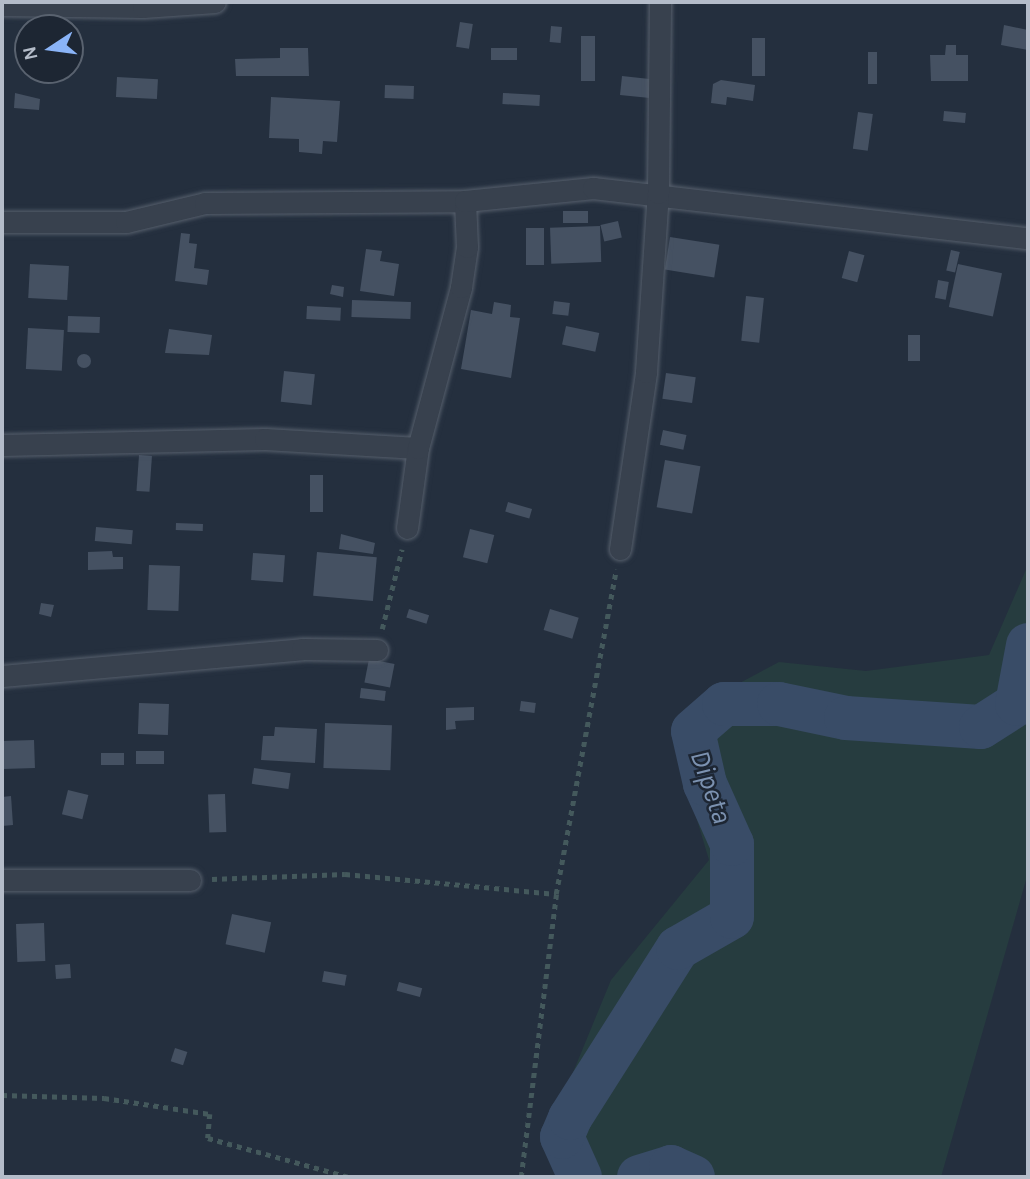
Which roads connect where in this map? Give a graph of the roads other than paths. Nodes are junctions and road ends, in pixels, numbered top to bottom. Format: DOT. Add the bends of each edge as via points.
graph roads {
  1 [pos="215,2"];
  2 [pos="660,2"];
  3 [pos="2,5"];
  4 [pos="658,193"];
  5 [pos="465,201"];
  6 [pos="2,222"];
  7 [pos="1028,238"];
  8 [pos="2,445"];
  9 [pos="418,448"];
  10 [pos="407,528"];
  11 [pos="620,549"];
  12 [pos="377,650"];
  13 [pos="2,676"];
  14 [pos="2,880"];
  15 [pos="190,880"];
  1 -- 3 [label="street" via="143,7"];
  2 -- 4 [label="street"];
  4 -- 5 [label="street" via="593,188"];
  4 -- 7 [label="street"];
  4 -- 11 [label="street" via="646,372"];
  5 -- 6 [label="street" via="205,203 126,222"];
  5 -- 9 [label="street" via="467,247 461,287"];
  8 -- 9 [label="street" via="265,439"];
  9 -- 10 [label="street"];
  12 -- 13 [label="street" via="302,649"];
  14 -- 15 [label="street"];
}
